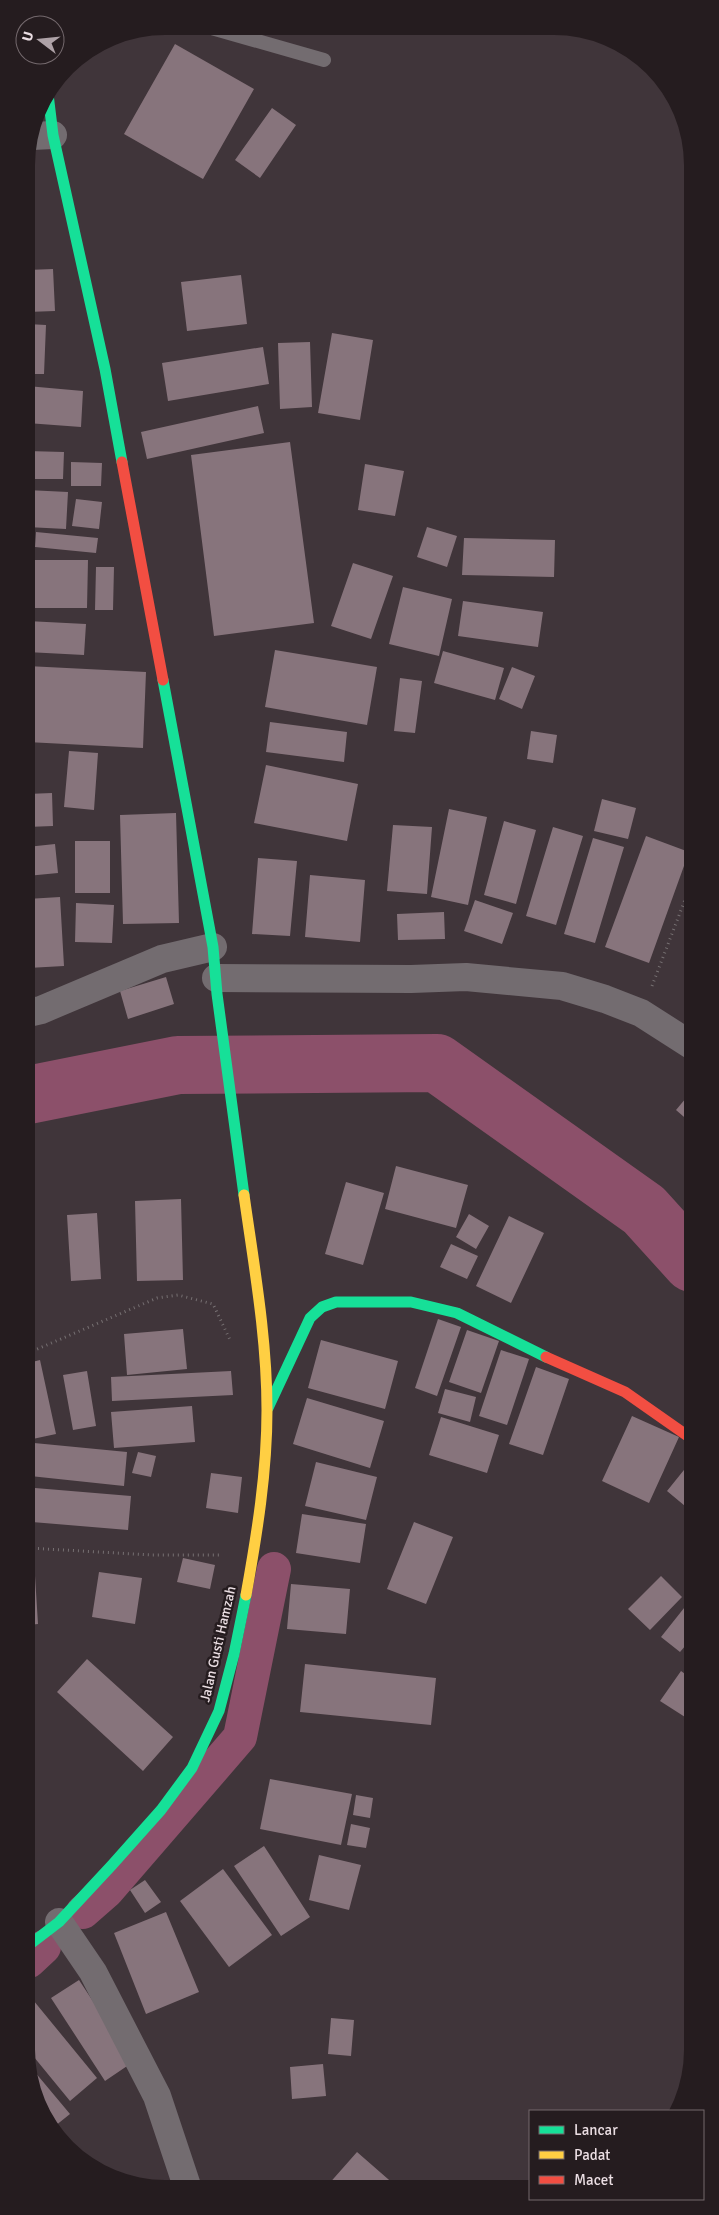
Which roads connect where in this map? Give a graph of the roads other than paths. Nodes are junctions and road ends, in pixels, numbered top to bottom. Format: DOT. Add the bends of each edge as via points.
graph roads {
  1 [pos="239,35"];
  2 [pos="324,60"];
  3 [pos="45,115"];
  4 [pos="42,136"];
  5 [pos="213,947"];
  6 [pos="216,986"];
  7 [pos="35,1011"];
  8 [pos="684,1041"];
  9 [pos="267,1409"];
  10 [pos="684,1433"];
  11 [pos="58,1922"];
  12 [pos="35,1940"];
  13 [pos="185,2180"];
  1 -- 2 [label="lane"];
  3 -- 4 [label="street, Jalan Gusti Hamzah"];
  4 -- 5 [label="street, Jalan Gusti Hamzah" via="105,369"];
  5 -- 6 [label="street, Jalan Gusti Hamzah"];
  5 -- 7 [label="street" via="162,960"];
  6 -- 8 [label="street" via="483,978 562,986 641,1013"];
  6 -- 9 [label="street, Jalan Gusti Hamzah" via="260,1312"];
  9 -- 10 [label="street" via="299,1338 310,1318 322,1307 336,1302 411,1302 457,1313 625,1392"];
  9 -- 11 [label="street, Jalan Gusti Hamzah" via="265,1459 253,1556 234,1654 218,1711 192,1768 161,1810"];
  11 -- 12 [label="street, Jalan Gusti Hamzah"];
  11 -- 13 [label="street" via="93,1972 158,2096"];
}
